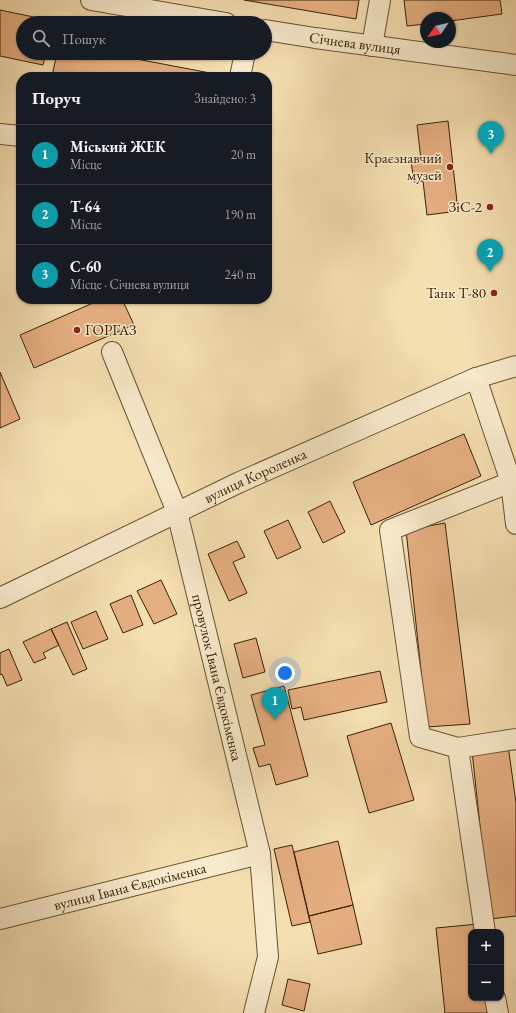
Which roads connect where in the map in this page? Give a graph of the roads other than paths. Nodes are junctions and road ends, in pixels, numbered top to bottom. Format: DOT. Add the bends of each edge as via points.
graph roads {
  1 [pos="91,0"];
  2 [pos="380,0"];
  3 [pos="177,7"];
  4 [pos="205,16"];
  5 [pos="272,31"];
  6 [pos="372,46"];
  7 [pos="244,60"];
  8 [pos="516,65"];
  9 [pos="241,72"];
  10 [pos="0,134"];
  11 [pos="16,136"];
  12 [pos="112,352"];
  13 [pos="516,366"];
  14 [pos="476,378"];
  15 [pos="511,482"];
  16 [pos="177,512"];
  17 [pos="516,524"];
  18 [pos="0,598"];
  19 [pos="516,739"];
  20 [pos="458,748"];
  21 [pos="260,854"];
  22 [pos="0,919"];
  23 [pos="485,929"];
  24 [pos="496,1001"];
  25 [pos="254,1013"];
  26 [pos="498,1013"];
  1 -- 3 [label="street"];
  2 -- 6 [label="street"];
  3 -- 4 [label="street"];
  5 -- 6 [label="street, Січнева вулиця"];
  6 -- 8 [label="street, Січнева вулиця"];
  7 -- 9 [label="street"];
  10 -- 11 [label="street"];
  12 -- 16 [label="street, провулок Івана Євдокіменка"];
  13 -- 14 [label="street, вулиця Короленка"];
  14 -- 15 [label="street"];
  14 -- 16 [label="street, вулиця Короленка"];
  15 -- 17 [label="street"];
  15 -- 20 [label="street" via="390,530 420,737"];
  16 -- 18 [label="street, вулиця Короленка"];
  16 -- 21 [label="street, провулок Івана Євдокіменка"];
  19 -- 20 [label="street"];
  20 -- 23 [label="street"];
  21 -- 22 [label="street, вулиця Івана Євдокіменка"];
  21 -- 25 [label="street, провулок Івана Євдокіменка" via="268,957"];
  24 -- 26 [label="street"];
}
